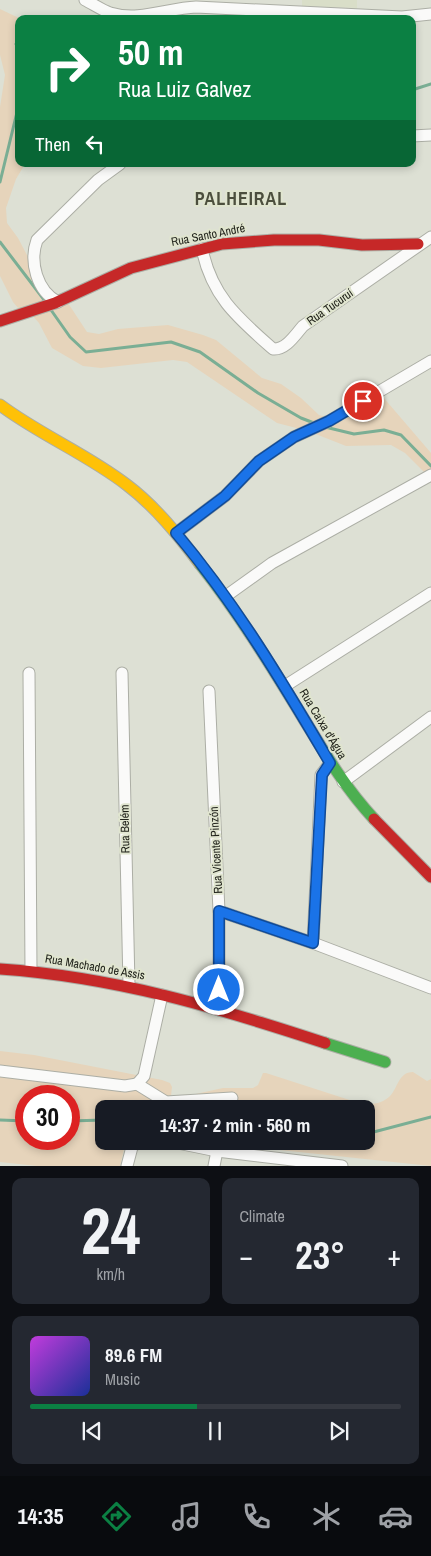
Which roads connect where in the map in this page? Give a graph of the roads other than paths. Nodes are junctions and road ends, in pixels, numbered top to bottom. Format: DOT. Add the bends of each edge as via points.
graph roads {
  1 [pos="85,0"];
  2 [pos="431,14"];
  3 [pos="120,15"];
  4 [pos="140,15"];
  5 [pos="361,15"];
  6 [pos="416,16"];
  7 [pos="431,135"];
  8 [pos="416,136"];
  9 [pos="116,167"];
  10 [pos="431,237"];
  11 [pos="418,244"];
  12 [pos="202,249"];
  13 [pos="56,302"];
  14 [pos="0,321"];
  15 [pos="431,361"];
  16 [pos="0,405"];
  17 [pos="430,476"];
  18 [pos="176,533"];
  19 [pos="431,593"];
  20 [pos="226,596"];
  21 [pos="29,673"];
  22 [pos="122,673"];
  23 [pos="285,686"];
  24 [pos="209,691"];
  25 [pos="431,717"];
  26 [pos="330,763"];
  27 [pos="343,782"];
  28 [pos="431,862"];
  29 [pos="427,874"];
  30 [pos="219,911"];
  31 [pos="313,943"];
  32 [pos="0,969"];
  33 [pos="31,970"];
  34 [pos="129,984"];
  35 [pos="431,988"];
  36 [pos="162,995"];
  37 [pos="219,1010"];
  38 [pos="385,1062"];
  39 [pos="0,1071"];
  40 [pos="137,1084"];
  41 [pos="232,1098"];
  42 [pos="132,1150"];
  43 [pos="213,1150"];
  44 [pos="218,1151"];
  45 [pos="279,1162"];
  46 [pos="128,1166"];
  47 [pos="214,1166"];
  48 [pos="342,1166"];
  1 -- 3 [label="street"];
  2 -- 6 [label="street"];
  4 -- 5 [label="street" via="196,7"];
  7 -- 8 [label="street"];
  9 -- 13 [label="street" via="98,180 37,240 35,266 40,284"];
  10 -- 11 [label="street, Rua Santo André"];
  11 -- 12 [label="street, Rua Santo André" via="362,245 319,240 274,240 245,241"];
  11 -- 12 [label="street, Rua Tucuruí" via="303,326 277,350 220,298 208,274"];
  12 -- 13 [label="street, Rua Santo André" via="131,268"];
  13 -- 14 [label="street, Rua Santo André"];
  15 -- 18 [label="street" via="327,422 300,434 259,461 225,496"];
  16 -- 18 [label="street, Rua Caixa d'Água" via="129,486"];
  17 -- 20 [label="street" via="272,563"];
  18 -- 20 [label="street, Rua Caixa d'Água"];
  19 -- 23 [label="street"];
  20 -- 23 [label="street, Rua Caixa d'Água"];
  21 -- 33 [label="street"];
  22 -- 34 [label="street, Rua Belém"];
  23 -- 26 [label="street, Rua Caixa d'Água"];
  24 -- 30 [label="street, Rua Vicente Pinzón"];
  25 -- 27 [label="street"];
  26 -- 27 [label="street, Rua Caixa d'Água"];
  26 -- 31 [label="street" via="322,775"];
  27 -- 29 [label="street, Rua Caixa d'Água"];
  28 -- 29 [label="street"];
  30 -- 31 [label="street"];
  30 -- 37 [label="street, Rua Vicente Pinzón"];
  31 -- 35 [label="street"];
  32 -- 33 [label="street, Rua Machado de Assis"];
  33 -- 34 [label="street, Rua Machado de Assis"];
  34 -- 36 [label="street, Rua Machado de Assis"];
  36 -- 37 [label="street, Rua Machado de Assis"];
  36 -- 40 [label="street" via="144,1076"];
  37 -- 38 [label="street, Rua Machado de Assis"];
  39 -- 40 [label="street" via="125,1086"];
  40 -- 41 [label="street" via="166,1102"];
  42 -- 46 [label="street"];
  43 -- 44 [label="street"];
  44 -- 45 [label="street"];
  44 -- 47 [label="street"];
  45 -- 48 [label="street"];
}
